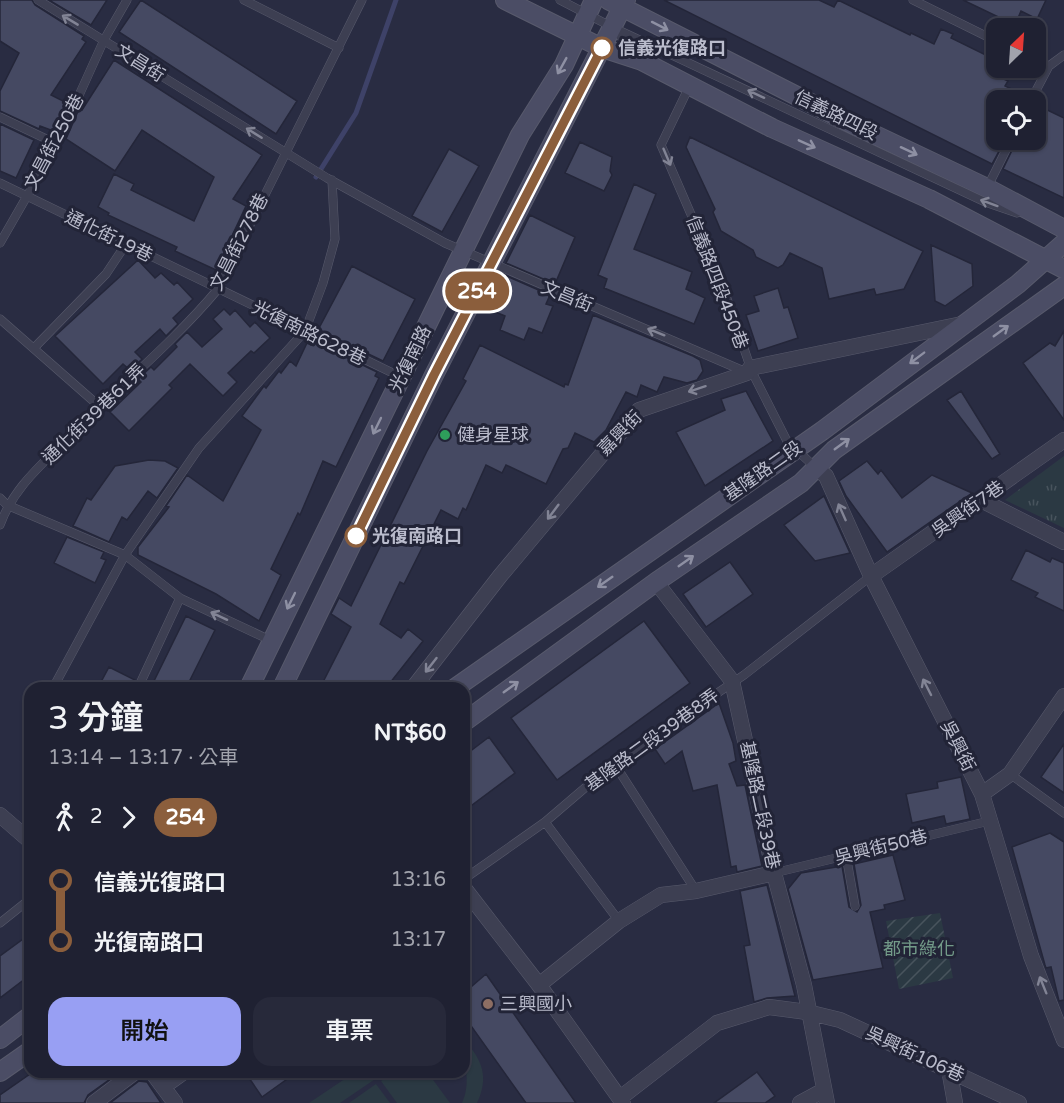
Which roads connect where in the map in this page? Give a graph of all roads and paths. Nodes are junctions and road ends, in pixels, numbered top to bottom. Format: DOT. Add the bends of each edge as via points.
graph roads {
  1 [pos="38,0"];
  2 [pos="127,0"];
  3 [pos="244,0"];
  4 [pos="362,0"];
  5 [pos="506,0"];
  6 [pos="560,0"];
  7 [pos="913,0"];
  8 [pos="618,2"];
  9 [pos="590,7"];
  10 [pos="612,27"];
  11 [pos="577,36"];
  12 [pos="986,36"];
  13 [pos="104,40"];
  14 [pos="339,48"];
  15 [pos="602,48"];
  16 [pos="1064,55"];
  17 [pos="642,62"];
  18 [pos="1046,65"];
  19 [pos="1049,66"];
  20 [pos="689,85"];
  21 [pos="1036,90"];
  22 [pos="0,117"];
  23 [pos="57,144"];
  24 [pos="1006,150"];
  25 [pos="285,152"];
  26 [pos="329,179"];
  27 [pos="0,183"];
  28 [pos="987,188"];
  29 [pos="26,195"];
  30 [pos="1064,230"];
  31 [pos="0,243"];
  32 [pos="1064,243"];
  33 [pos="126,244"];
  34 [pos="463,251"];
  35 [pos="1046,259"];
  36 [pos="490,265"];
  37 [pos="1064,269"];
  38 [pos="1064,286"];
  39 [pos="218,289"];
  40 [pos="0,319"];
  41 [pos="962,324"];
  42 [pos="185,328"];
  43 [pos="305,331"];
  44 [pos="34,348"];
  45 [pos="749,370"];
  46 [pos="401,377"];
  47 [pos="99,406"];
  48 [pos="1064,440"];
  49 [pos="796,448"];
  50 [pos="816,468"];
  51 [pos="0,498"];
  52 [pos="981,500"];
  53 [pos="7,505"];
  54 [pos="0,525"];
  55 [pos="1064,542"];
  56 [pos="125,555"];
  57 [pos="871,576"];
  58 [pos="656,582"];
  59 [pos="180,598"];
  60 [pos="272,640"];
  61 [pos="732,681"];
  62 [pos="56,682"];
  63 [pos="141,682"];
  64 [pos="252,682"];
  65 [pos="285,682"];
  66 [pos="418,682"];
  67 [pos="464,682"];
  68 [pos="1064,696"];
  69 [pos="470,718"];
  70 [pos="614,763"];
  71 [pos="1010,774"];
  72 [pos="982,794"];
  73 [pos="1064,813"];
  74 [pos="0,815"];
  75 [pos="988,820"];
  76 [pos="545,822"];
  77 [pos="24,836"];
  78 [pos="846,855"];
  79 [pos="774,873"];
  80 [pos="470,875"];
  81 [pos="696,891"];
  82 [pos="470,896"];
  83 [pos="24,904"];
  84 [pos="855,906"];
  85 [pos="619,921"];
  86 [pos="0,923"];
  87 [pos="539,985"];
  88 [pos="807,1012"];
  89 [pos="24,1021"];
  90 [pos="0,1039"];
  91 [pos="1064,1040"];
  92 [pos="24,1055"];
  93 [pos="949,1070"];
  94 [pos="0,1072"];
  95 [pos="127,1078"];
  96 [pos="156,1078"];
  97 [pos="176,1078"];
  98 [pos="163,1087"];
  99 [pos="826,1097"];
  100 [pos="622,1101"];
  101 [pos="94,1103"];
  102 [pos="175,1103"];
  103 [pos="800,1103"];
  104 [pos="955,1103"];
  105 [pos="1019,1103"];
  13 -- 1 [label="lane, 文昌街, one-way"];
  2 -- 13 [label="lane, 文昌街250巷"];
  3 -- 14 [label="lane"];
  4 -- 14 [label="lane, 文昌街278巷"];
  5 -- 11 [label="main road, 信義路四段"];
  6 -- 9 [label="lane, 信義路四段"];
  7 -- 12 [label="lane"];
  8 -- 10 [label="main road, 光復南路"];
  8 -- 28 [label="main road, 信義路四段, one-way" via="844,120"];
  9 -- 10 [label="lane, 信義路四段"];
  9 -- 11 [label="main road, 光復南路"];
  10 -- 15 [label="main road, 光復南路"];
  10 -- 17 [label="lane, 信義路四段"];
  30 -- 10 [label="lane, one-way" via="985,202"];
  11 -- 15 [label="main road, 信義路四段"];
  11 -- 34 [label="main road, 光復南路, one-way" via="564,65 520,135"];
  13 -- 23 [label="lane, 文昌街250巷"];
  25 -- 13 [label="lane, 文昌街, one-way"];
  14 -- 25 [label="lane, 文昌街278巷"];
  15 -- 17 [label="main road, 信義路四段"];
  15 -- 36 [label="main road, 光復南路"];
  16 -- 19 [label="lane"];
  17 -- 20 [label="main road, 信義路四段"];
  18 -- 19 [label="lane"];
  19 -- 21 [label="lane"];
  20 -- 35 [label="main road, 信義路四段, one-way"];
  20 -- 45 [label="lane, 信義路四段450巷, one-way" via="661,144 725,293"];
  22 -- 23 [label="lane"];
  23 -- 29 [label="lane, 文昌街250巷"];
  24 -- 28 [label="lane"];
  25 -- 26 [label="lane, 文昌街"];
  25 -- 39 [label="lane, 文昌街278巷"];
  26 -- 34 [label="lane, 文昌街"];
  26 -- 43 [label="lane" via="335,239"];
  27 -- 29 [label="lane, 通化街19巷"];
  28 -- 30 [label="main road, 信義路四段"];
  29 -- 31 [label="lane, 文昌街250巷"];
  29 -- 33 [label="lane, 通化街19巷"];
  32 -- 35 [label="main road, 基隆路二段"];
  33 -- 39 [label="lane, 通化街19巷"];
  33 -- 44 [label="lane" via="106,274"];
  34 -- 36 [label="lane, 文昌街"];
  34 -- 46 [label="main road, 光復南路"];
  35 -- 37 [label="main road, 信義路四段"];
  35 -- 41 [label="main road, 基隆路二段"];
  45 -- 36 [label="lane, 文昌街, one-way"];
  36 -- 65 [label="main road, 光復南路"];
  50 -- 38 [label="main road, 基隆路二段, one-way" via="834,450"];
  39 -- 42 [label="lane, 文昌街278巷"];
  39 -- 43 [label="lane, 光復南路628巷"];
  40 -- 44 [label="lane"];
  41 -- 45 [label="street, 嘉興街"];
  41 -- 49 [label="main road, 基隆路二段, one-way"];
  42 -- 47 [label="lane, 通化街39巷61弄"];
  43 -- 46 [label="lane, 光復南路628巷"];
  43 -- 56 [label="lane" via="199,448"];
  44 -- 47 [label="lane"];
  45 -- 49 [label="lane, 信義路四段450巷" via="787,441"];
  45 -- 66 [label="street, 嘉興街, one-way" via="639,410 500,576"];
  46 -- 60 [label="main road, 光復南路, one-way"];
  47 -- 53 [label="lane, 通化街39巷61弄" via="19,487"];
  48 -- 52 [label="street, 吳興街7巷"];
  49 -- 50 [label="lane, 信義路四段450巷"];
  49 -- 67 [label="main road, 基隆路二段, one-way"];
  57 -- 50 [label="street, 吳興街, one-way" via="826,476"];
  58 -- 50 [label="main road, 基隆路二段, one-way" via="801,483"];
  51 -- 53 [label="lane"];
  52 -- 55 [label="street"];
  52 -- 57 [label="street, 吳興街7巷"];
  53 -- 54 [label="lane, 通化街39巷61弄"];
  53 -- 56 [label="lane"];
  56 -- 59 [label="lane"];
  56 -- 62 [label="lane"];
  57 -- 61 [label="lane, 基隆路二段39巷8弄"];
  72 -- 57 [label="street, 吳興街, one-way"];
  58 -- 61 [label="street, 基隆路二段39巷"];
  69 -- 58 [label="main road, 基隆路二段, one-way"];
  60 -- 59 [label="lane, one-way"];
  59 -- 63 [label="lane"];
  60 -- 64 [label="main road, 光復南路"];
  61 -- 70 [label="lane, 基隆路二段39巷8弄"];
  61 -- 79 [label="street, 基隆路二段39巷"];
  68 -- 71 [label="street"];
  70 -- 76 [label="lane, 基隆路二段39巷8弄"];
  70 -- 81 [label="lane"];
  71 -- 72 [label="street"];
  71 -- 73 [label="lane"];
  72 -- 75 [label="street, 吳興街"];
  74 -- 77 [label="street"];
  75 -- 78 [label="lane, 吳興街50巷"];
  91 -- 75 [label="street, 吳興街, one-way" via="1031,956"];
  76 -- 80 [label="lane, 基隆路二段39巷8弄"];
  76 -- 85 [label="lane"];
  78 -- 79 [label="lane, 吳興街50巷"];
  78 -- 84 [label="lane"];
  79 -- 81 [label="street"];
  79 -- 88 [label="street, 基隆路二段39巷" via="804,985"];
  81 -- 85 [label="street" via="661,895"];
  82 -- 87 [label="street"];
  83 -- 86 [label="lane"];
  85 -- 87 [label="street"];
  87 -- 100 [label="street"];
  88 -- 93 [label="street, 吳興街106巷" via="840,1020"];
  88 -- 99 [label="street, 基隆路二段39巷"];
  88 -- 100 [label="street, 吳興街106巷" via="769,1007 717,1023"];
  89 -- 90 [label="main road"];
  92 -- 94 [label="main road"];
  93 -- 104 [label="street"];
  93 -- 105 [label="street, 吳興街106巷"];
  95 -- 101 [label="street"];
  96 -- 98 [label="street"];
  97 -- 98 [label="street"];
  98 -- 102 [label="street"];
  99 -- 103 [label="street"];
}
